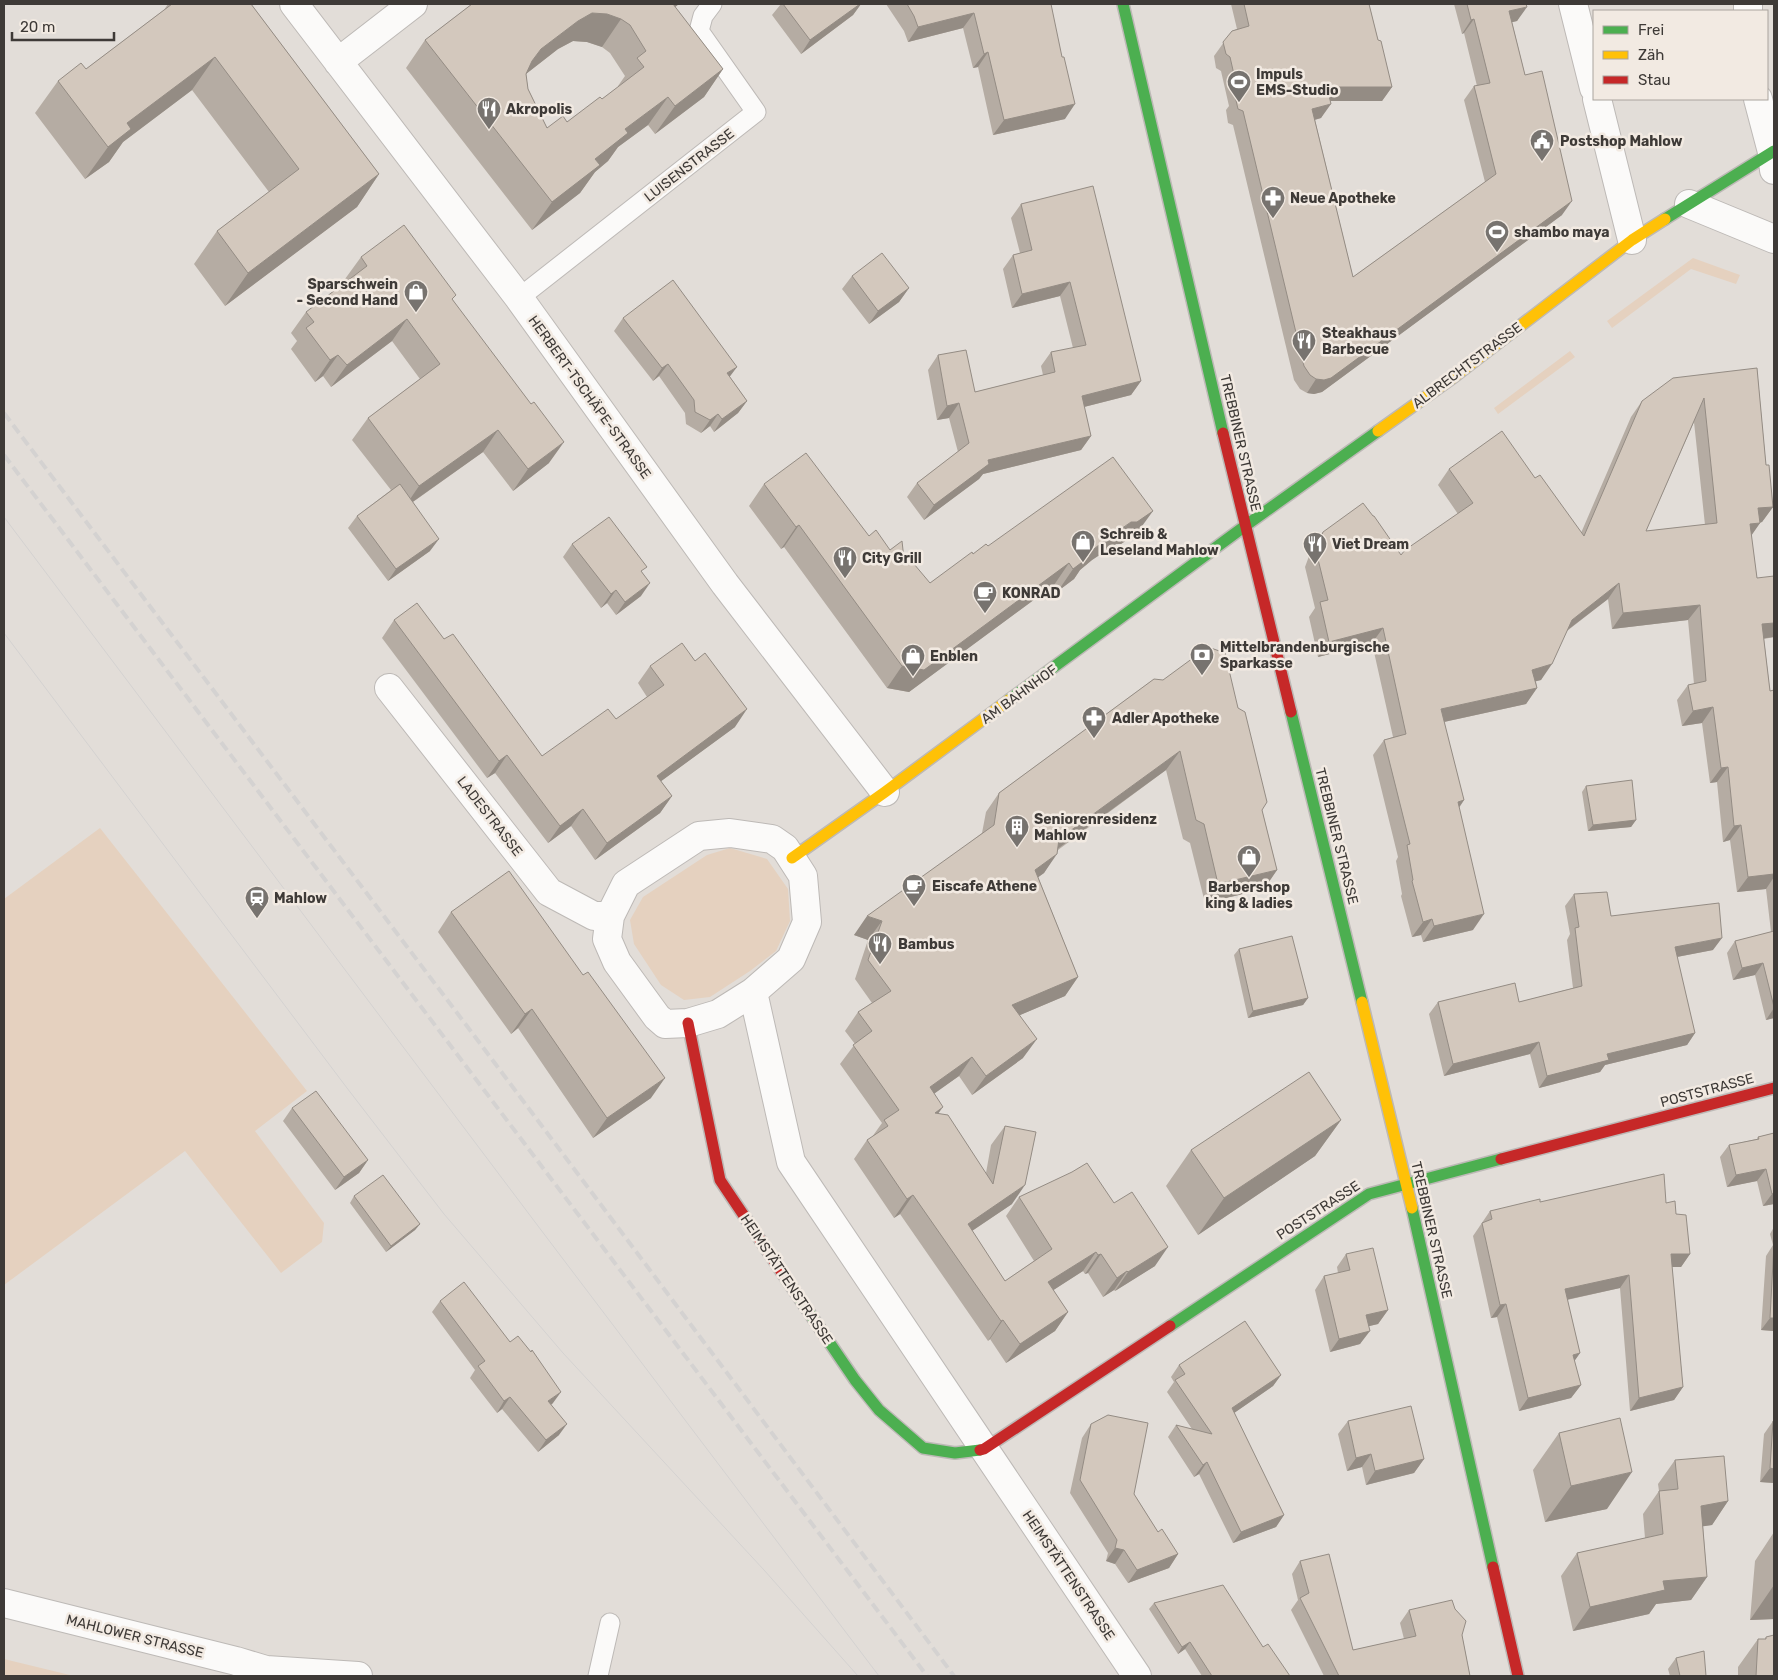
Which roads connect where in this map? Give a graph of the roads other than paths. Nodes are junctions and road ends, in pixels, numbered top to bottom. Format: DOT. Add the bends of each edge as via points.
graph roads {
  1 [pos="294,4"];
  2 [pos="413,4"];
  3 [pos="712,4"];
  4 [pos="1123,4"];
  5 [pos="1573,4"];
  6 [pos="338,62"];
  7 [pos="1593,84"];
  8 [pos="1597,100"];
  9 [pos="1758,100"];
  10 [pos="1773,158"];
  11 [pos="1689,204"];
  12 [pos="1774,239"];
  13 [pos="1632,240"];
  14 [pos="519,298"];
  15 [pos="1245,526"];
  16 [pos="389,688"];
  17 [pos="885,792"];
  18 [pos="792,858"];
  19 [pos="610,916"];
  20 [pos="753,992"];
  21 [pos="688,1023"];
  22 [pos="1774,1088"];
  23 [pos="1407,1183"];
  24 [pos="984,1449"];
  25 [pos="4,1603"];
  26 [pos="610,1623"];
  27 [pos="273,1673"];
  28 [pos="358,1676"];
  29 [pos="598,1676"];
  30 [pos="1137,1676"];
  31 [pos="1518,1676"];
  1 -- 6 [label="street, HERBERT-TSCHÄPE-STRASSE"];
  2 -- 6 [label="street"];
  3 -- 14 [label="lane, LUISENSTRASSE" via="698,31 756,112"];
  4 -- 15 [label="street, TREBBINER STRASSE"];
  5 -- 7 [label="street"];
  6 -- 14 [label="street, HERBERT-TSCHÄPE-STRASSE"];
  8 -- 13 [label="street"];
  9 -- 10 [label="street"];
  10 -- 11 [label="street, ALBRECHTSTRASSE"];
  11 -- 12 [label="street"];
  11 -- 13 [label="street, ALBRECHTSTRASSE"];
  13 -- 15 [label="street, ALBRECHTSTRASSE" via="1455,376"];
  14 -- 17 [label="street, HERBERT-TSCHÄPE-STRASSE" via="725,584"];
  15 -- 17 [label="street, AM BAHNHOF"];
  15 -- 23 [label="street, TREBBINER STRASSE"];
  16 -- 19 [label="street, LADESTRASSE" via="549,892 594,916"];
  17 -- 18 [label="street, AM BAHNHOF"];
  18 -- 19 [label="street" via="772,839 730,832 699,836 626,884"];
  18 -- 20 [label="street" via="803,876 807,922 791,959"];
  19 -- 21 [label="street" via="607,939 617,962 665,1024"];
  20 -- 21 [label="street" via="718,1014"];
  20 -- 24 [label="street, HEIMSTÄTTENSTRASSE" via="791,1162"];
  21 -- 24 [label="street, HEIMSTÄTTENSTRASSE" via="720,1180 855,1380 879,1410 923,1448 955,1453"];
  22 -- 23 [label="street, POSTSTRASSE"];
  23 -- 24 [label="street, POSTSTRASSE" via="1369,1194"];
  23 -- 31 [label="street, TREBBINER STRASSE"];
  24 -- 30 [label="street, HEIMSTÄTTENSTRASSE"];
  25 -- 27 [label="street, MAHLOWER STRASSE"];
  26 -- 29 [label="lane"];
  27 -- 28 [label="street, MAHLOWER STRASSE"];
}
